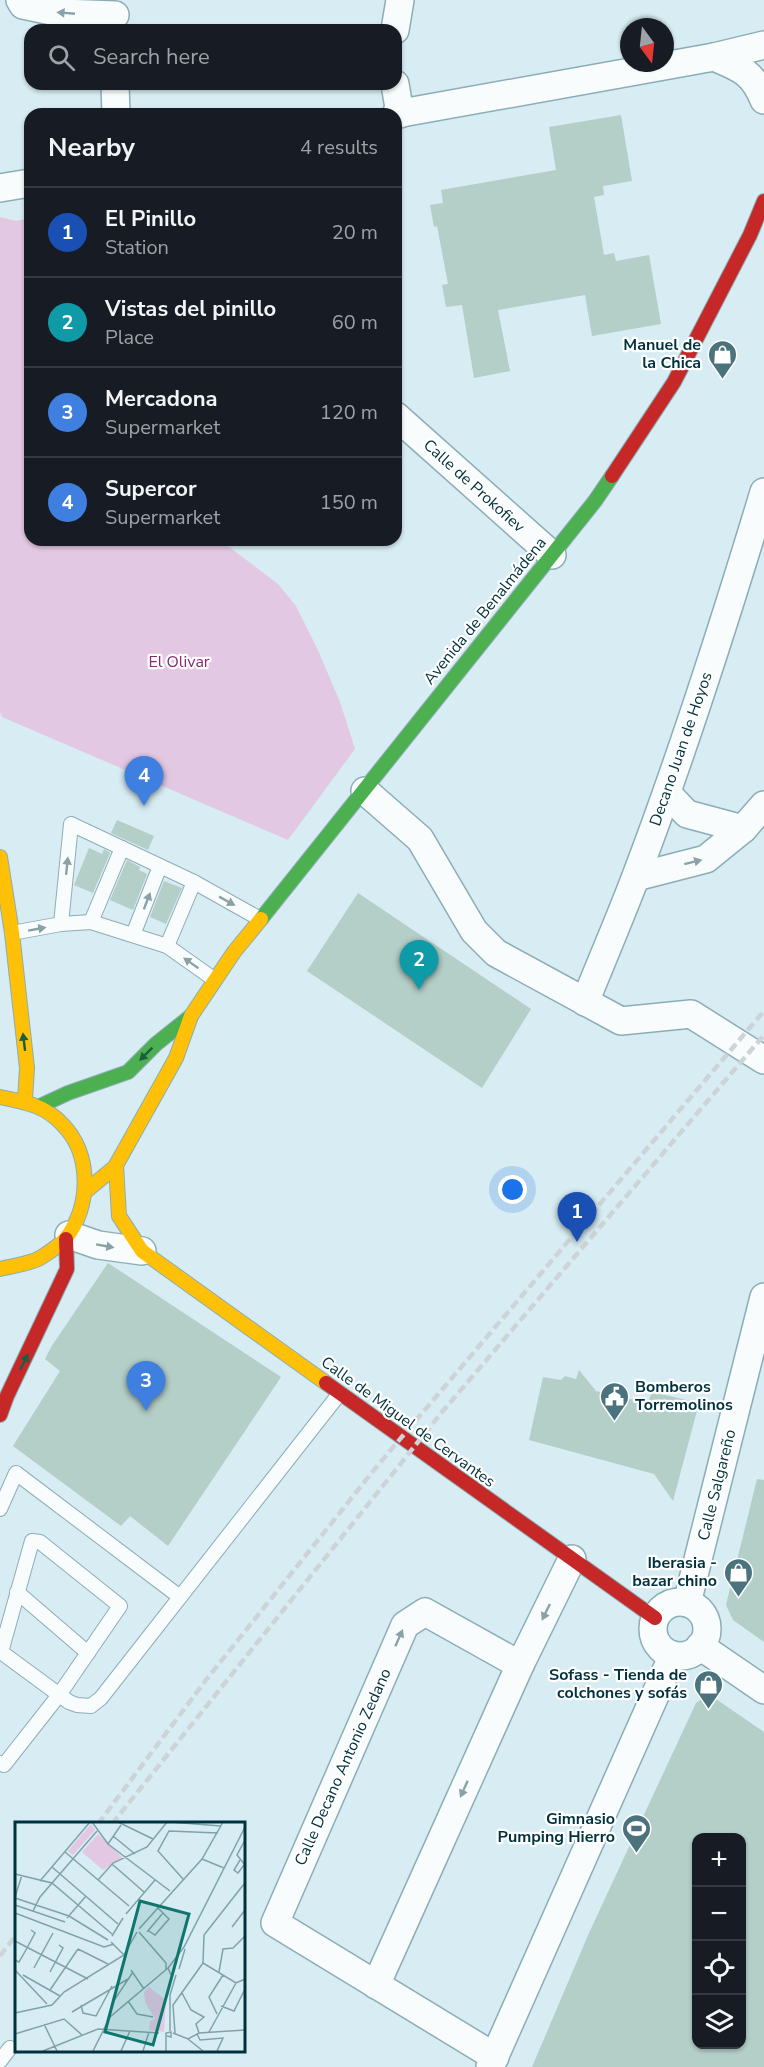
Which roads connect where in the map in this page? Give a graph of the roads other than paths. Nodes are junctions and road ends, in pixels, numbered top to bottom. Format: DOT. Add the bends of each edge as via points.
graph roads {
  1 [pos="20,0"];
  2 [pos="400,0"];
  3 [pos="116,15"];
  4 [pos="396,24"];
  5 [pos="764,45"];
  6 [pos="714,57"];
  7 [pos="115,90"];
  8 [pos="396,90"];
  9 [pos="764,100"];
  10 [pos="116,108"];
  11 [pos="398,108"];
  12 [pos="402,113"];
  13 [pos="24,184"];
  14 [pos="0,188"];
  15 [pos="764,201"];
  16 [pos="402,422"];
  17 [pos="764,492"];
  18 [pos="552,555"];
  19 [pos="365,791"];
  20 [pos="667,793"];
  21 [pos="764,805"];
  22 [pos="743,829"];
  23 [pos="122,848"];
  24 [pos="0,857"];
  25 [pos="160,866"];
  26 [pos="636,877"];
  27 [pos="194,882"];
  28 [pos="260,919"];
  29 [pos="91,922"];
  30 [pos="61,924"];
  31 [pos="12,933"];
  32 [pos="133,935"];
  33 [pos="167,946"];
  34 [pos="215,980"];
  35 [pos="585,1002"];
  36 [pos="191,1016"];
  37 [pos="764,1060"];
  38 [pos="0,1096"];
  39 [pos="25,1100"];
  40 [pos="40,1106"];
  41 [pos="116,1165"];
  42 [pos="85,1195"];
  43 [pos="119,1216"];
  44 [pos="68,1237"];
  45 [pos="142,1251"];
  46 [pos="0,1269"];
  47 [pos="764,1297"];
  48 [pos="340,1393"];
  49 [pos="0,1415"];
  50 [pos="0,1509"];
  51 [pos="572,1559"];
  52 [pos="17,1592"];
  53 [pos="180,1597"];
  54 [pos="687,1603"];
  55 [pos="655,1618"];
  56 [pos="700,1646"];
  57 [pos="0,1653"];
  58 [pos="88,1653"];
  59 [pos="673,1655"];
  60 [pos="520,1665"];
  61 [pos="764,1690"];
  62 [pos="59,1695"];
  63 [pos="0,1763"];
  64 [pos="376,1985"];
  65 [pos="10,2048"];
  66 [pos="0,2061"];
  67 [pos="492,2062"];
  3 -- 1 [label="street, one-way" via="61,13 22,5"];
  2 -- 4 [label="street"];
  5 -- 6 [label="street"];
  6 -- 9 [label="street" via="740,68 757,83"];
  6 -- 12 [label="street"];
  7 -- 10 [label="street"];
  8 -- 11 [label="street"];
  13 -- 14 [label="street"];
  15 -- 18 [label="main road, Avenida de Benalmádena" via="674,382 595,501"];
  16 -- 18 [label="street, Calle de Prokofiev"];
  17 -- 20 [label="street, Decano Juan de Hoyos" via="726,620"];
  18 -- 19 [label="main road, Avenida de Benalmádena"];
  19 -- 28 [label="main road, Avenida de Benalmádena"];
  19 -- 35 [label="street" via="420,840 474,931 496,953"];
  20 -- 22 [label="street" via="687,814"];
  20 -- 26 [label="street, Decano Juan de Hoyos"];
  21 -- 22 [label="street"];
  26 -- 22 [label="street, one-way" via="706,859"];
  23 -- 25 [label="lane"];
  23 -- 29 [label="lane"];
  30 -- 23 [label="lane, one-way" via="71,824"];
  24 -- 31 [label="main road"];
  25 -- 27 [label="lane"];
  32 -- 25 [label="lane, one-way"];
  26 -- 35 [label="street, Decano Juan de Hoyos"];
  27 -- 28 [label="lane, one-way"];
  27 -- 33 [label="lane"];
  28 -- 34 [label="main road, Avenida de Benalmádena"];
  29 -- 30 [label="lane"];
  29 -- 32 [label="lane"];
  31 -- 30 [label="lane, one-way"];
  39 -- 31 [label="main road, one-way" via="27,1068"];
  32 -- 33 [label="lane"];
  34 -- 33 [label="lane, one-way"];
  34 -- 36 [label="main road, Avenida de Benalmádena"];
  35 -- 37 [label="street" via="621,1021 691,1014"];
  36 -- 40 [label="main road, Avenida de Benalmádena, one-way" via="128,1072"];
  36 -- 41 [label="main road, Avenida de Benalmádena" via="176,1058"];
  38 -- 39 [label="main road"];
  39 -- 40 [label="main road"];
  40 -- 42 [label="main road" via="60,1121 76,1141 85,1166"];
  41 -- 42 [label="main road, Avenida de Benalmádena"];
  41 -- 43 [label="main road"];
  42 -- 43 [label="street"];
  42 -- 44 [label="main road" via="80,1216"];
  43 -- 45 [label="main road"];
  44 -- 45 [label="street, one-way"];
  44 -- 46 [label="main road" via="45,1257 20,1267"];
  49 -- 44 [label="main road, one-way" via="67,1269"];
  45 -- 48 [label="main road, Calle de Miguel de Cervantes"];
  47 -- 54 [label="street, Calle Salgareño"];
  48 -- 51 [label="main road, Calle de Miguel de Cervantes"];
  48 -- 53 [label="lane"];
  50 -- 53 [label="lane" via="16,1473"];
  51 -- 55 [label="main road, Calle de Miguel de Cervantes"];
  51 -- 60 [label="street, one-way"];
  52 -- 57 [label="lane"];
  52 -- 58 [label="lane"];
  52 -- 58 [label="lane" via="32,1541 40,1542 120,1606"];
  53 -- 62 [label="lane" via="101,1698 91,1706 77,1705"];
  54 -- 55 [label="street" via="665,1606"];
  54 -- 56 [label="street" via="706,1621 705,1639"];
  55 -- 59 [label="street" via="654,1636"];
  56 -- 59 [label="street" via="688,1654"];
  56 -- 61 [label="street"];
  57 -- 62 [label="lane"];
  58 -- 62 [label="lane"];
  59 -- 67 [label="street"];
  60 -- 64 [label="street, one-way"];
  64 -- 60 [label="street, Calle Decano Antonio Zedano, one-way" via="275,1923 405,1625 425,1612"];
  62 -- 63 [label="lane" via="4,1765"];
  64 -- 67 [label="street, Calle Decano Antonio Zedano"];
  65 -- 66 [label="lane"];
}
